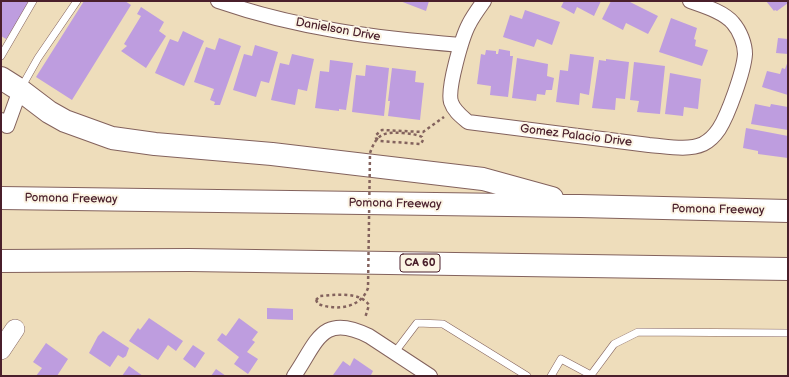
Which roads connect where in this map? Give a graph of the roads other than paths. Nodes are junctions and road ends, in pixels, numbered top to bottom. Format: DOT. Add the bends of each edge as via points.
graph roads {
  1 [pos="34,1"];
  2 [pos="77,1"];
  3 [pos="218,1"];
  4 [pos="484,1"];
  5 [pos="690,1"];
  6 [pos="461,45"];
  7 [pos="1,56"];
  8 [pos="1,78"];
  9 [pos="20,90"];
  10 [pos="1,120"];
  11 [pos="1,198"];
  12 [pos="580,206"];
  13 [pos="788,211"];
  14 [pos="1,261"];
  15 [pos="53,262"];
  16 [pos="1,265"];
  17 [pos="788,269"];
  18 [pos="15,329"];
  19 [pos="788,333"];
  20 [pos="1,350"];
  21 [pos="395,352"];
  22 [pos="592,375"];
  23 [pos="294,376"];
  24 [pos="430,376"];
  25 [pos="527,376"];
  26 [pos="551,376"];
  1 -- 7 [label="lane"];
  2 -- 9 [label="lane" via="38,58"];
  3 -- 6 [label="street, Danielson Drive" via="258,15 318,28 384,38"];
  4 -- 6 [label="street" via="468,24"];
  5 -- 6 [label="street, Gomez Palacio Drive" via="718,12 733,23 742,38 745,53 741,75 719,129 702,144 689,147 648,145 468,122 454,110 450,100"];
  8 -- 9 [label="main road"];
  9 -- 10 [label="street" via="7,126"];
  9 -- 12 [label="main road" via="65,121 112,138 482,178"];
  11 -- 12 [label="main road, Pomona Freeway"];
  12 -- 13 [label="main road, Pomona Freeway"];
  14 -- 15 [label="main road, CA 60"];
  15 -- 16 [label="main road"];
  15 -- 17 [label="main road, CA 60" via="190,260"];
  18 -- 20 [label="street"];
  19 -- 22 [label="lane" via="638,332 614,344"];
  21 -- 23 [label="street" via="358,330 330,328 322,334"];
  21 -- 24 [label="street"];
  21 -- 25 [label="lane" via="417,323 443,324"];
  22 -- 26 [label="lane" via="562,359"];
}
